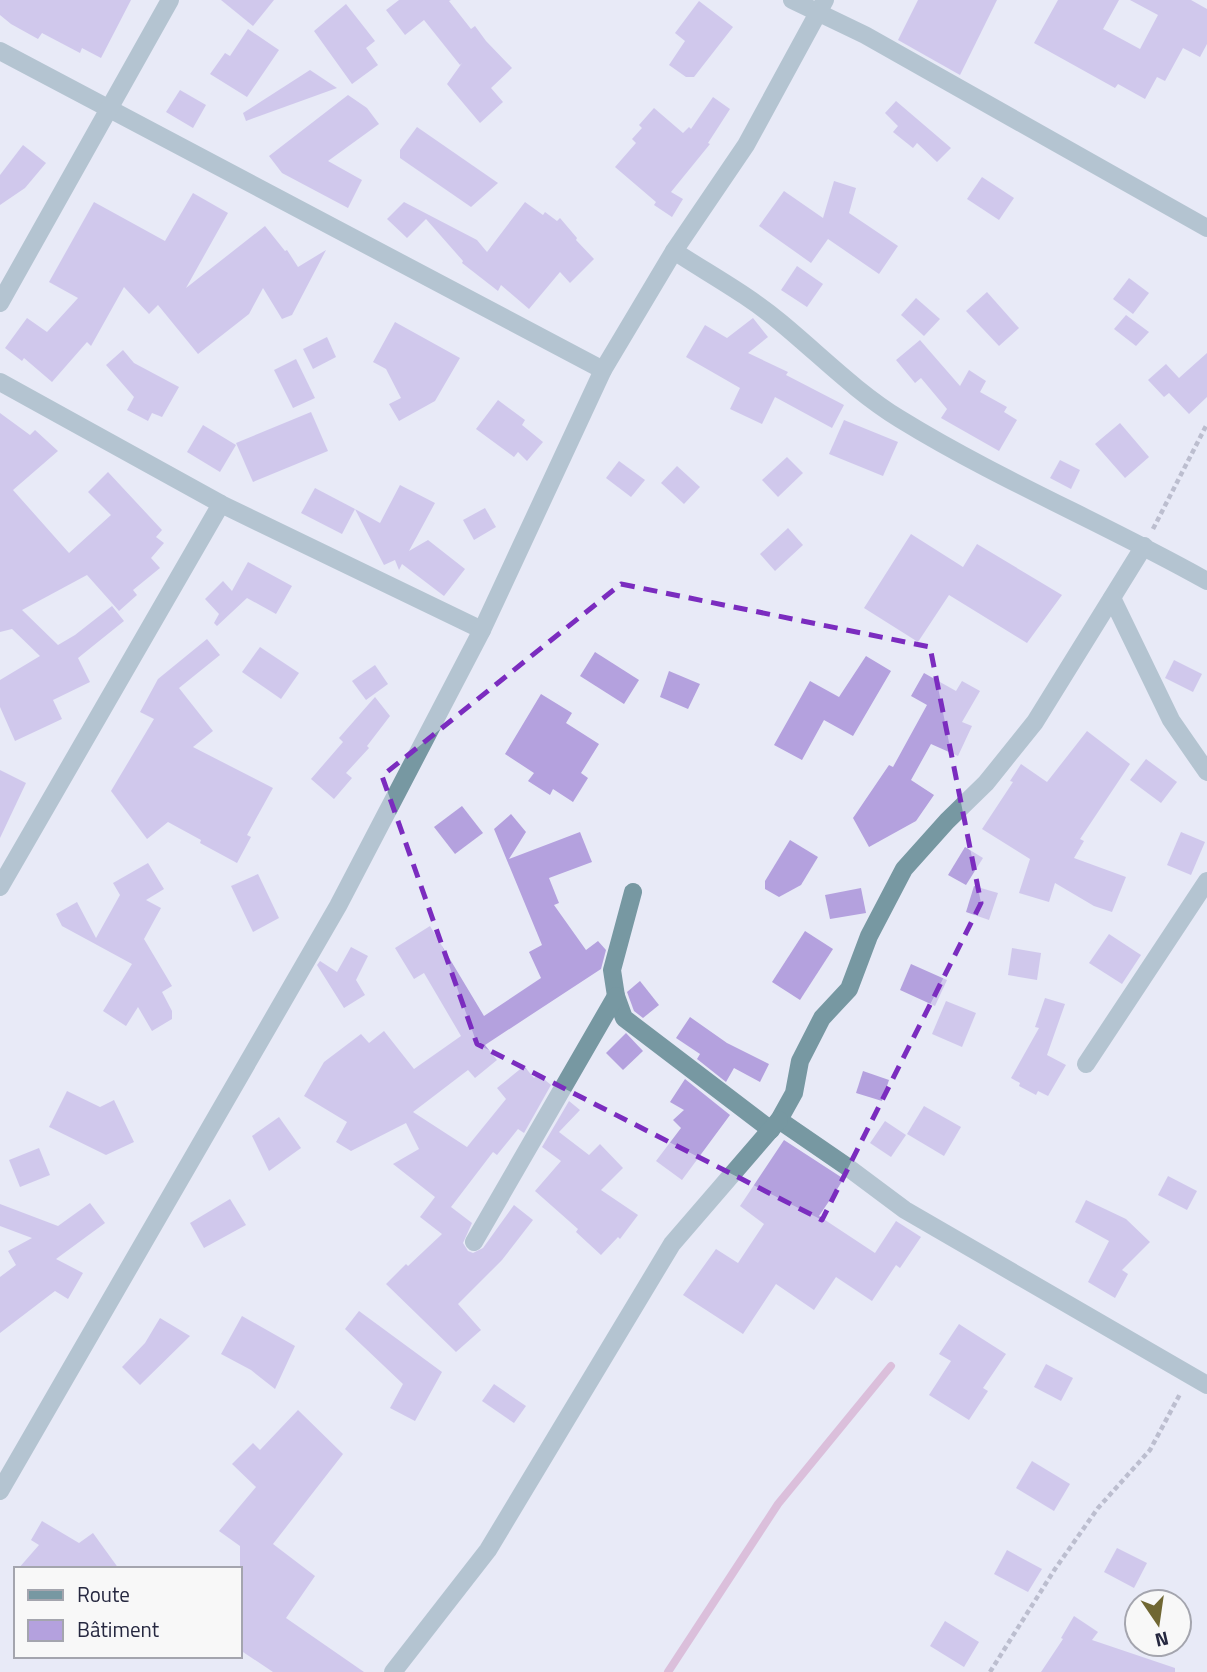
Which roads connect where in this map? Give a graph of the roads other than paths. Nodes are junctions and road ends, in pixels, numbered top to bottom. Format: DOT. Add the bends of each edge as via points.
graph roads {
  1 [pos="170,0"];
  2 [pos="792,0"];
  3 [pos="821,6"];
  4 [pos="0,51"];
  5 [pos="110,108"];
  6 [pos="1207,228"];
  7 [pos="674,251"];
  8 [pos="0,303"];
  9 [pos="603,370"];
  10 [pos="0,383"];
  11 [pos="221,504"];
  12 [pos="1144,546"];
  13 [pos="1207,581"];
  14 [pos="1112,598"];
  15 [pos="482,630"];
  16 [pos="1207,772"];
  17 [pos="1207,881"];
  18 [pos="0,887"];
  19 [pos="633,892"];
  20 [pos="616,996"];
  21 [pos="1086,1064"];
  22 [pos="775,1125"];
  23 [pos="474,1242"];
  24 [pos="1207,1385"];
  25 [pos="0,1491"];
  26 [pos="393,1672"];
  1 -- 5 [label="street"];
  2 -- 3 [label="street"];
  3 -- 6 [label="street"];
  3 -- 7 [label="street" via="746,145"];
  4 -- 5 [label="street"];
  5 -- 8 [label="street"];
  5 -- 9 [label="street"];
  7 -- 9 [label="street"];
  7 -- 12 [label="street" via="778,320 898,418"];
  9 -- 15 [label="street"];
  10 -- 11 [label="street"];
  11 -- 15 [label="street"];
  11 -- 18 [label="street"];
  12 -- 13 [label="street"];
  12 -- 14 [label="street"];
  14 -- 16 [label="street" via="1171,720"];
  14 -- 22 [label="street" via="1035,722 986,783 904,869 869,936 849,989 822,1018 800,1061 794,1093"];
  15 -- 25 [label="street" via="338,906"];
  17 -- 21 [label="street"];
  19 -- 20 [label="street" via="612,970"];
  20 -- 22 [label="street" via="624,1018"];
  20 -- 23 [label="street"];
  22 -- 24 [label="street" via="846,1166 905,1210"];
  22 -- 26 [label="street" via="672,1244 488,1550"];
}
